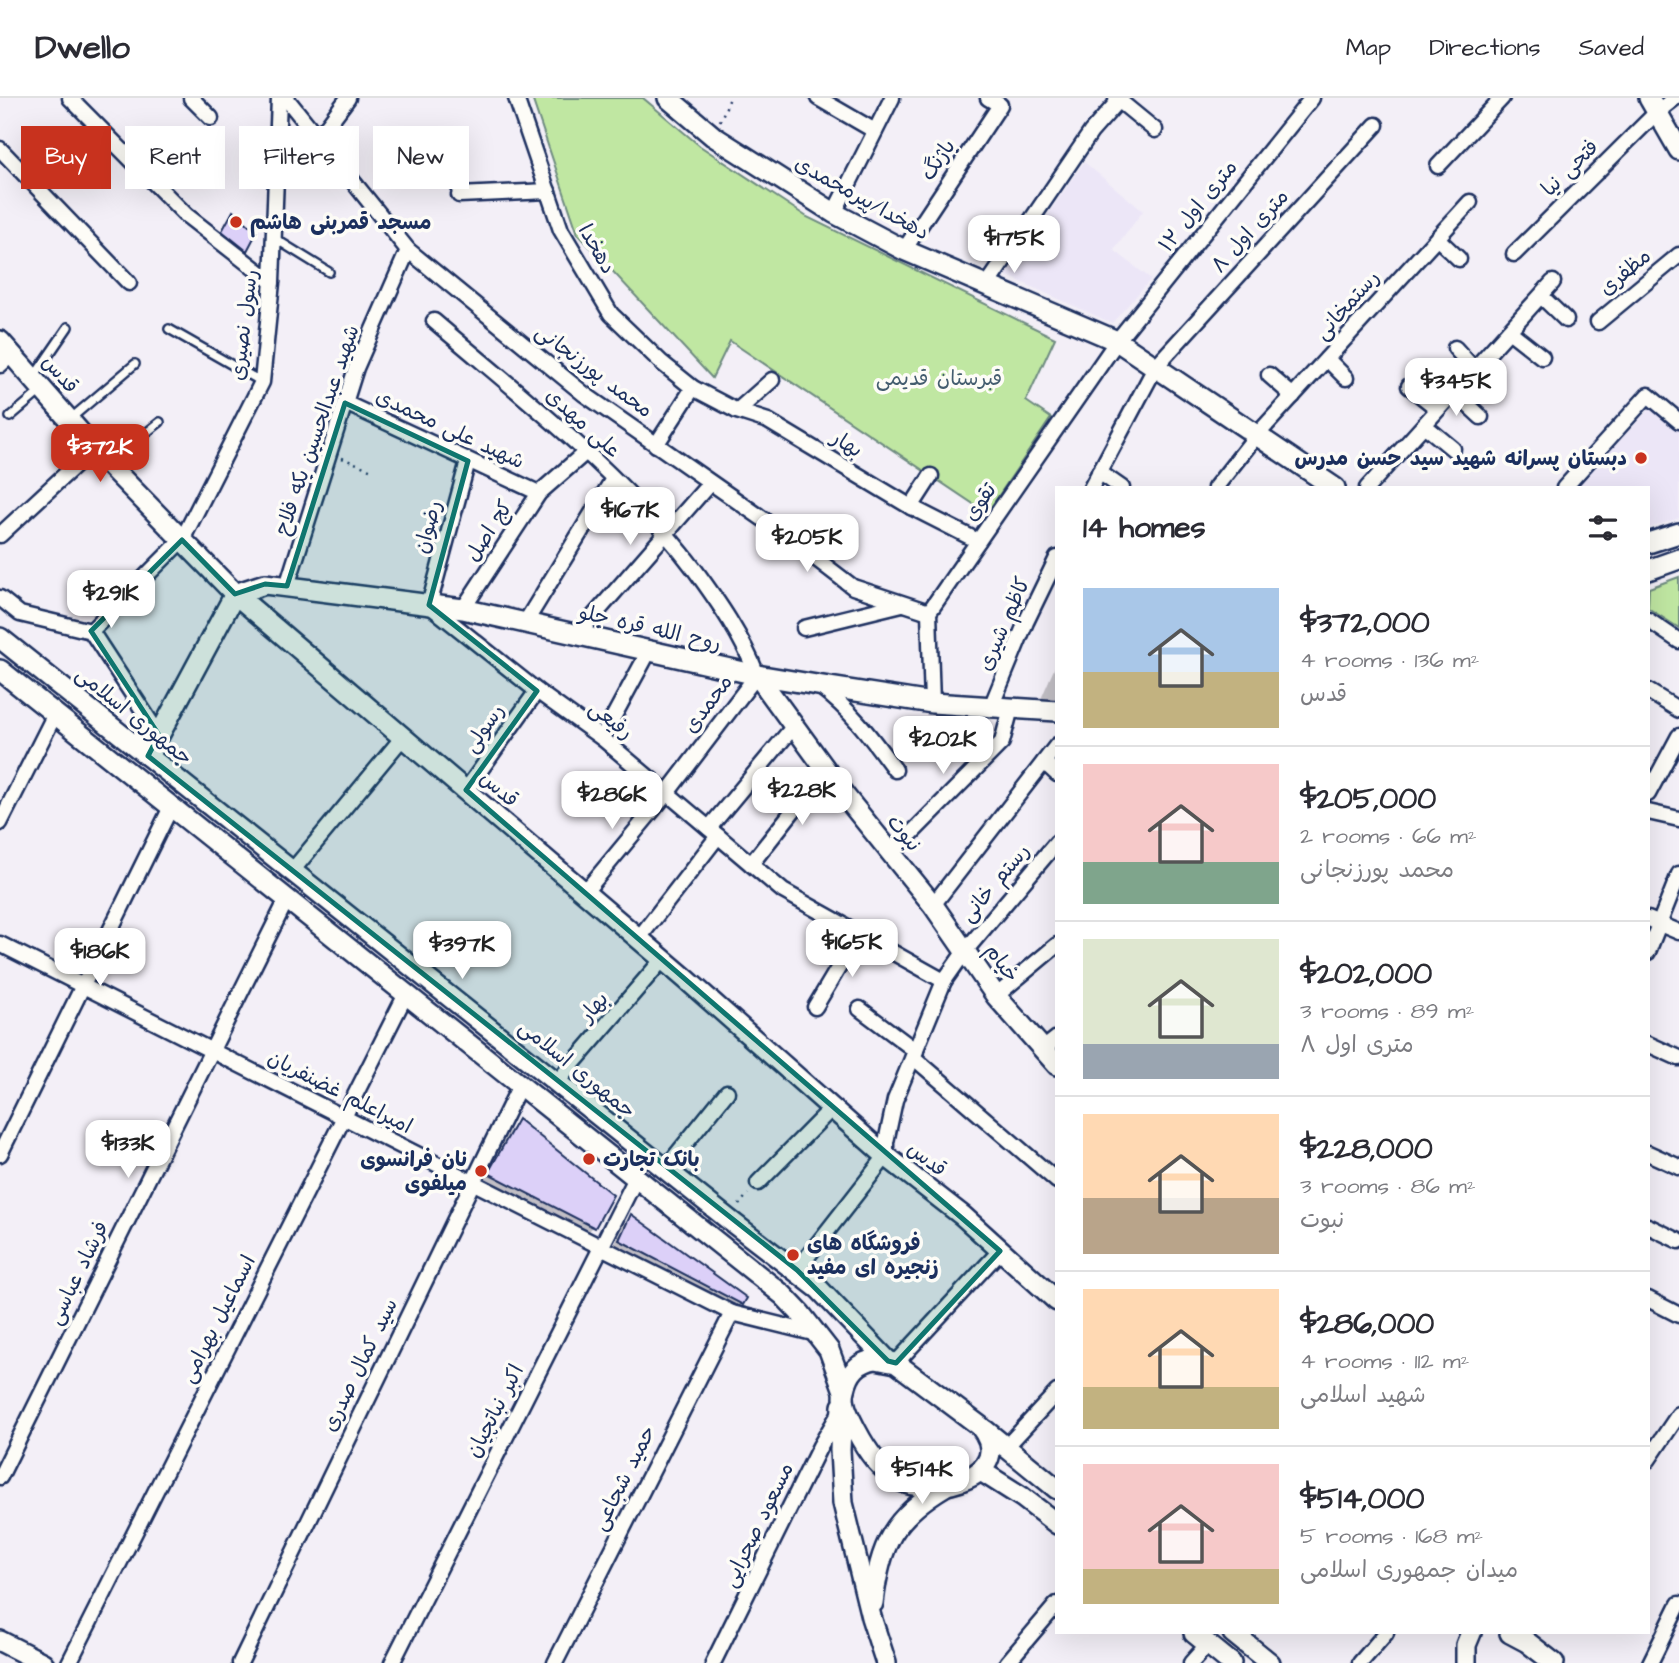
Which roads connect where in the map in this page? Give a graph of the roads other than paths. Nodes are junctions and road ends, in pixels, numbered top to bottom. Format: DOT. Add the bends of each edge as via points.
graph roads {
  1 [pos="70,98"];
  2 [pos="191,98"];
  3 [pos="279,98"];
  4 [pos="286,98"];
  5 [pos="348,98"];
  6 [pos="516,98"];
  7 [pos="668,98"];
  8 [pos="818,98"];
  9 [pos="892,98"];
  10 [pos="988,98"];
  11 [pos="1312,98"];
  12 [pos="1502,98"];
  13 [pos="1675,98"];
  14 [pos="1118,99"];
  15 [pos="1653,105"];
  16 [pos="211,118"];
  17 [pos="1376,125"];
  18 [pos="308,126"];
  19 [pos="327,126"];
  20 [pos="1155,130"];
  21 [pos="876,131"];
  22 [pos="0,149"];
  23 [pos="1679,150"];
  24 [pos="1437,166"];
  25 [pos="359,189"];
  26 [pos="548,191"];
  27 [pos="459,195"];
  28 [pos="1470,202"];
  29 [pos="834,213"];
  30 [pos="274,238"];
  31 [pos="1437,238"];
  32 [pos="408,250"];
  33 [pos="904,250"];
  34 [pos="1514,254"];
  35 [pos="1679,255"];
  36 [pos="1459,258"];
  37 [pos="329,272"];
  38 [pos="272,282"];
  39 [pos="1553,282"];
  40 [pos="129,283"];
  41 [pos="987,285"];
  42 [pos="1541,296"];
  43 [pos="1566,320"];
  44 [pos="434,321"];
  45 [pos="1598,322"];
  46 [pos="68,327"];
  47 [pos="169,329"];
  48 [pos="1509,331"];
  49 [pos="1117,341"];
  50 [pos="1455,348"];
  51 [pos="4,353"];
  52 [pos="1542,357"];
  53 [pos="1327,359"];
  54 [pos="135,363"];
  55 [pos="1156,366"];
  56 [pos="1474,369"];
  57 [pos="1269,375"];
  58 [pos="1346,378"];
  59 [pos="772,380"];
  60 [pos="262,382"];
  61 [pos="38,384"];
  62 [pos="1409,386"];
  63 [pos="693,388"];
  64 [pos="1454,392"];
  65 [pos="1293,396"];
  66 [pos="345,403"];
  67 [pos="1438,409"];
  68 [pos="737,411"];
  69 [pos="1677,415"];
  70 [pos="10,417"];
  71 [pos="1482,417"];
  72 [pos="69,420"];
  73 [pos="160,422"];
  74 [pos="1424,425"];
  75 [pos="1256,436"];
  76 [pos="656,445"];
  77 [pos="94,448"];
  78 [pos="1453,449"];
  79 [pos="587,451"];
  80 [pos="468,461"];
  81 [pos="107,463"];
  82 [pos="1099,472"];
  83 [pos="931,476"];
  84 [pos="613,479"];
  85 [pos="710,483"];
  86 [pos="1092,486"];
  87 [pos="1119,486"];
  88 [pos="1217,486"];
  89 [pos="1332,486"];
  90 [pos="1369,486"];
  91 [pos="1566,486"];
  92 [pos="539,494"];
  93 [pos="911,507"];
  94 [pos="666,533"];
  95 [pos="1679,533"];
  96 [pos="0,535"];
  97 [pos="182,540"];
  98 [pos="978,541"];
  99 [pos="1650,542"];
  100 [pos="1679,559"];
  101 [pos="1055,562"];
  102 [pos="1650,568"];
  103 [pos="287,586"];
  104 [pos="235,594"];
  105 [pos="0,598"];
  106 [pos="904,604"];
  107 [pos="429,605"];
  108 [pos="463,609"];
  109 [pos="929,612"];
  110 [pos="1650,621"];
  111 [pos="525,623"];
  112 [pos="804,628"];
  113 [pos="91,631"];
  114 [pos="576,635"];
  115 [pos="0,638"];
  116 [pos="1679,640"];
  117 [pos="649,651"];
  118 [pos="0,670"];
  119 [pos="757,675"];
  120 [pos="817,685"];
  121 [pos="537,691"];
  122 [pos="1650,692"];
  123 [pos="932,703"];
  124 [pos="991,707"];
  125 [pos="1011,708"];
  126 [pos="1679,710"];
  127 [pos="1055,711"];
  128 [pos="55,714"];
  129 [pos="794,726"];
  130 [pos="159,736"];
  131 [pos="1679,736"];
  132 [pos="403,737"];
  133 [pos="602,738"];
  134 [pos="1055,748"];
  135 [pos="148,756"];
  136 [pos="1044,762"];
  137 [pos="826,769"];
  138 [pos="895,770"];
  139 [pos="1055,772"];
  140 [pos="466,790"];
  141 [pos="1650,790"];
  142 [pos="667,793"];
  143 [pos="171,807"];
  144 [pos="1650,812"];
  145 [pos="1679,819"];
  146 [pos="0,823"];
  147 [pos="714,832"];
  148 [pos="1055,844"];
  149 [pos="891,854"];
  150 [pos="751,864"];
  151 [pos="292,871"];
  152 [pos="1679,874"];
  153 [pos="585,892"];
  154 [pos="287,899"];
  155 [pos="933,905"];
  156 [pos="1654,921"];
  157 [pos="1679,932"];
  158 [pos="859,933"];
  159 [pos="639,939"];
  160 [pos="1650,942"];
  161 [pos="0,944"];
  162 [pos="1055,947"];
  163 [pos="965,951"];
  164 [pos="663,958"];
  165 [pos="944,981"];
  166 [pos="82,986"];
  167 [pos="406,994"];
  168 [pos="996,996"];
  169 [pos="815,1007"];
  170 [pos="860,1009"];
  171 [pos="1050,1044"];
  172 [pos="1650,1045"];
  173 [pos="211,1051"];
  174 [pos="915,1054"];
  175 [pos="1678,1056"];
  176 [pos="557,1082"];
  177 [pos="520,1085"];
  178 [pos="727,1092"];
  179 [pos="832,1108"];
  180 [pos="344,1118"];
  181 [pos="0,1154"];
  182 [pos="1650,1154"];
  183 [pos="886,1156"];
  184 [pos="1679,1167"];
  185 [pos="665,1169"];
  186 [pos="636,1178"];
  187 [pos="1055,1179"];
  188 [pos="472,1182"];
  189 [pos="758,1183"];
  190 [pos="1650,1227"];
  191 [pos="1679,1241"];
  192 [pos="601,1247"];
  193 [pos="1000,1251"];
  194 [pos="797,1270"];
  195 [pos="1055,1299"];
  196 [pos="1650,1300"];
  197 [pos="732,1313"];
  198 [pos="1679,1315"];
  199 [pos="817,1334"];
  200 [pos="892,1362"];
  201 [pos="1055,1394"];
  202 [pos="843,1399"];
  203 [pos="1679,1415"];
  204 [pos="981,1426"];
  205 [pos="1006,1447"];
  206 [pos="1650,1457"];
  207 [pos="981,1471"];
  208 [pos="0,1477"];
  209 [pos="948,1484"];
  210 [pos="1055,1487"];
  211 [pos="1055,1522"];
  212 [pos="1679,1604"];
  213 [pos="1055,1606"];
  214 [pos="871,1618"];
  215 [pos="1234,1634"];
  216 [pos="1385,1634"];
  217 [pos="1470,1634"];
  218 [pos="1512,1634"];
  219 [pos="1201,1639"];
  220 [pos="0,1641"];
  221 [pos="881,1659"];
  222 [pos="43,1663"];
  223 [pos="68,1663"];
  224 [pos="240,1663"];
  225 [pos="392,1663"];
  226 [pos="555,1663"];
  227 [pos="713,1663"];
  228 [pos="1007,1663"];
  229 [pos="1191,1663"];
  230 [pos="1231,1663"];
  231 [pos="1270,1663"];
  232 [pos="1360,1663"];
  233 [pos="1466,1663"];
  234 [pos="1554,1663"];
  235 [pos="1650,1663"];
  1 -- 38 [label="street" via="186,215"];
  2 -- 16 [label="street"];
  3 -- 30 [label="street, رسول نصیری"];
  4 -- 18 [label="street, محمد پورزنجانی"];
  5 -- 19 [label="street"];
  6 -- 26 [label="street, دهخدا"];
  7 -- 29 [label="main road, دهخدا/پیرمحمدی" via="713,136"];
  8 -- 21 [label="street"];
  9 -- 21 [label="street"];
  10 -- 33 [label="street, باژنگ" via="1000,105"];
  11 -- 49 [label="street, ۱۲ متری اول"];
  12 -- 24 [label="street"];
  13 -- 15 [label="street, فتحی نیا"];
  14 -- 20 [label="street"];
  14 -- 41 [label="street"];
  15 -- 23 [label="main road"];
  15 -- 34 [label="street, فتحی نیا"];
  17 -- 55 [label="street, ۸ متری اول"];
  21 -- 29 [label="street"];
  22 -- 40 [label="street"];
  25 -- 32 [label="street, محمد پورزنجانی"];
  26 -- 27 [label="street"];
  26 -- 63 [label="street, دهخدا" via="561,230 611,314"];
  28 -- 31 [label="street, رستمخانی"];
  29 -- 33 [label="main road, دهخدا/پیرمحمدی"];
  30 -- 37 [label="lane"];
  30 -- 38 [label="street, رسول نصیری"];
  31 -- 36 [label="street"];
  31 -- 53 [label="street, رستمخانی"];
  32 -- 66 [label="street, شهید عبدالحسین یکه فلاح"];
  32 -- 76 [label="street, محمد پورزنجانی" via="584,394"];
  33 -- 41 [label="main road, دهخدا/پیرمحمدی"];
  35 -- 45 [label="street, مظفری"];
  38 -- 60 [label="street, رسول نصیری"];
  39 -- 42 [label="street"];
  41 -- 49 [label="main road, دهخدا/پیرمحمدی"];
  42 -- 43 [label="street"];
  42 -- 48 [label="street"];
  44 -- 79 [label="street, علی مهدی"];
  46 -- 61 [label="lane"];
  47 -- 60 [label="lane"];
  48 -- 52 [label="street"];
  48 -- 56 [label="street"];
  49 -- 55 [label="main road, دهخدا/پیرمحمدی"];
  49 -- 98 [label="street, تقوی"];
  50 -- 56 [label="street"];
  51 -- 61 [label="main road, قدس"];
  53 -- 58 [label="street"];
  53 -- 65 [label="street, رستمخانی"];
  54 -- 72 [label="lane"];
  55 -- 75 [label="main road, دهخدا/پیرمحمدی"];
  55 -- 82 [label="street"];
  56 -- 64 [label="street"];
  57 -- 65 [label="street"];
  59 -- 68 [label="street"];
  60 -- 97 [label="street, رسول نصیری"];
  61 -- 70 [label="lane"];
  61 -- 72 [label="main road, قدس"];
  62 -- 67 [label="street"];
  63 -- 68 [label="street, بهار"];
  63 -- 76 [label="street"];
  64 -- 67 [label="street"];
  64 -- 71 [label="street"];
  65 -- 75 [label="street, رستمخانی"];
  66 -- 80 [label="street, شهید علی محمدی"];
  66 -- 103 [label="street, شهید عبدالحسین یکه فلاح"];
  67 -- 74 [label="street"];
  68 -- 93 [label="street, بهار" via="768,421"];
  69 -- 91 [label="street" via="1648,395"];
  72 -- 77 [label="main road, قدس"];
  73 -- 81 [label="lane"];
  74 -- 78 [label="street"];
  74 -- 90 [label="street"];
  75 -- 88 [label="street, رستمخانی"];
  75 -- 89 [label="main road, دهخدا/پیرمحمدی"];
  76 -- 85 [label="street, محمد پورزنجانی"];
  77 -- 81 [label="main road, قدس"];
  77 -- 96 [label="street"];
  79 -- 84 [label="street, علی مهدی"];
  79 -- 92 [label="street, کج اصل"];
  80 -- 92 [label="street, شهید علی محمدی"];
  80 -- 107 [label="street, رضوان"];
  81 -- 97 [label="main road, قدس"];
  82 -- 86 [label="street"];
  82 -- 87 [label="street"];
  83 -- 93 [label="street"];
  84 -- 94 [label="street, علی مهدی"];
  84 -- 111 [label="street"];
  85 -- 94 [label="street"];
  85 -- 106 [label="street, محمد پورزنجانی" via="853,587"];
  92 -- 108 [label="street, کج اصل"];
  93 -- 98 [label="street, بهار"];
  94 -- 114 [label="street"];
  94 -- 119 [label="street, علی مهدی" via="716,599"];
  95 -- 99 [label="main road"];
  97 -- 104 [label="main road, قدس"];
  97 -- 113 [label="street, رسول نصیری"];
  98 -- 109 [label="street, تقوی"];
  100 -- 102 [label="main road"];
  101 -- 124 [label="street, کاظم شیری"];
  103 -- 104 [label="main road, روح الله قره جلو" via="265,583"];
  103 -- 107 [label="main road, روح الله قره جلو"];
  104 -- 130 [label="main road"];
  104 -- 132 [label="main road, قدس"];
  105 -- 113 [label="street" via="20,614"];
  106 -- 109 [label="street, محمد پورزنجانی"];
  106 -- 112 [label="street"];
  107 -- 108 [label="main road, روح الله قره جلو"];
  107 -- 121 [label="street, رفیعی"];
  108 -- 111 [label="main road, روح الله قره جلو"];
  109 -- 123 [label="street"];
  110 -- 116 [label="street"];
  111 -- 114 [label="main road, روح الله قره جلو"];
  113 -- 130 [label="street"];
  114 -- 117 [label="main road, روح الله قره جلو"];
  115 -- 135 [label="main road, جمهوری اسلامی"];
  117 -- 119 [label="main road, روح الله قره جلو"];
  117 -- 133 [label="street"];
  118 -- 128 [label="main road"];
  119 -- 120 [label="main road, روح الله قره جلو"];
  119 -- 129 [label="main road, نبوت"];
  119 -- 142 [label="street, محمدی"];
  120 -- 123 [label="main road, روح الله قره جلو"];
  120 -- 138 [label="street" via="844,705"];
  121 -- 133 [label="street, رفیعی"];
  121 -- 140 [label="street, رسولی"];
  122 -- 126 [label="street"];
  123 -- 124 [label="main road, روح الله قره جلو"];
  124 -- 125 [label="main road, روح الله قره جلو"];
  125 -- 127 [label="main road, روح الله قره جلو"];
  125 -- 149 [label="street" via="1002,742"];
  128 -- 143 [label="main road"];
  128 -- 146 [label="street"];
  129 -- 137 [label="main road, نبوت"];
  129 -- 147 [label="street"];
  130 -- 135 [label="main road"];
  131 -- 141 [label="street"];
  132 -- 140 [label="main road, قدس"];
  132 -- 151 [label="street"];
  133 -- 142 [label="street, رفیعی"];
  134 -- 136 [label="street"];
  135 -- 151 [label="main road, جمهوری اسلامی"];
  136 -- 139 [label="street"];
  136 -- 155 [label="street"];
  137 -- 149 [label="main road, نبوت"];
  137 -- 150 [label="street"];
  140 -- 153 [label="main road, قدس"];
  142 -- 147 [label="street, رفیعی"];
  142 -- 153 [label="street, محمدی"];
  143 -- 154 [label="main road"];
  143 -- 166 [label="street"];
  144 -- 145 [label="street"];
  147 -- 150 [label="street, رفیعی"];
  147 -- 159 [label="street"];
  148 -- 163 [label="street, رستم خانی"];
  149 -- 155 [label="main road, نبوت"];
  150 -- 158 [label="street, رفیعی" via="783,891"];
  151 -- 176 [label="main road, جمهوری اسلامی"];
  152 -- 156 [label="street"];
  153 -- 159 [label="main road, قدس"];
  154 -- 167 [label="main road"];
  154 -- 173 [label="street, فرشاد عباسی"];
  155 -- 163 [label="main road, نبوت"];
  156 -- 157 [label="street"];
  156 -- 160 [label="street"];
  158 -- 165 [label="street, رفیعی"];
  158 -- 169 [label="street"];
  159 -- 164 [label="main road, قدس"];
  161 -- 166 [label="street, امیراعلم غضنفریان"];
  162 -- 168 [label="street"];
  163 -- 165 [label="street, رستم خانی"];
  163 -- 168 [label="main road, خیام"];
  164 -- 176 [label="street, بهار"];
  164 -- 179 [label="main road, قدس"];
  165 -- 174 [label="street, رستم خانی"];
  166 -- 173 [label="street, امیراعلم غضنفریان"];
  166 -- 181 [label="street"];
  167 -- 177 [label="main road"];
  167 -- 180 [label="street, اسماعیل بهرامی"];
  168 -- 171 [label="main road, خیام"];
  170 -- 174 [label="street"];
  172 -- 175 [label="street"];
  173 -- 180 [label="street, امیراعلم غضنفریان"];
  173 -- 208 [label="street, فرشاد عباسی"];
  174 -- 183 [label="street, رستم خانی" via="895,1100"];
  174 -- 187 [label="street"];
  176 -- 185 [label="main road, جمهوری اسلامی"];
  177 -- 186 [label="main road"];
  177 -- 188 [label="street, سید کمال صدری"];
  178 -- 185 [label="street"];
  179 -- 183 [label="main road, قدس"];
  179 -- 189 [label="street"];
  180 -- 188 [label="street, امیراعلم غضنفریان"];
  180 -- 223 [label="street, اسماعیل بهرامی"];
  182 -- 184 [label="street"];
  183 -- 193 [label="main road, قدس"];
  183 -- 194 [label="street"];
  185 -- 194 [label="main road, جمهوری اسلامی"];
  186 -- 192 [label="street, اکبر نباتچیان"];
  186 -- 199 [label="main road" via="783,1294"];
  188 -- 192 [label="street, امیراعلم غضنفریان"];
  188 -- 224 [label="street, سید کمال صدری"];
  190 -- 191 [label="street"];
  192 -- 197 [label="street, امیراعلم غضنفریان"];
  192 -- 225 [label="street, اکبر نباتچیان"];
  193 -- 195 [label="main road, قدس"];
  193 -- 200 [label="street"];
  194 -- 200 [label="main road, جمهوری اسلامی"];
  196 -- 198 [label="street"];
  197 -- 199 [label="street, امیراعلم غضنفریان"];
  197 -- 226 [label="street, حمید شجاعی"];
  199 -- 202 [label="main road" via="829,1350"];
  200 -- 202 [label="main road" via="876,1359 855,1368"];
  200 -- 204 [label="main road, جمهوری اسلامی"];
  201 -- 205 [label="street"];
  202 -- 209 [label="main road" via="870,1456 881,1467 903,1482"];
  202 -- 214 [label="main road" via="843,1503"];
  202 -- 227 [label="street, مسعود صحرایی"];
  203 -- 206 [label="street"];
  204 -- 205 [label="main road"];
  204 -- 207 [label="main road" via="990,1453"];
  205 -- 210 [label="main road"];
  207 -- 209 [label="main road"];
  207 -- 211 [label="main road"];
  209 -- 214 [label="main road" via="908,1512 891,1533 877,1566"];
  212 -- 235 [label="street"];
  213 -- 228 [label="street"];
  214 -- 221 [label="main road"];
  215 -- 231 [label="main road"];
  216 -- 232 [label="street"];
  217 -- 233 [label="main road"];
  218 -- 234 [label="main road"];
  219 -- 229 [label="street"];
  219 -- 230 [label="main road"];
  220 -- 222 [label="main road"];
}
